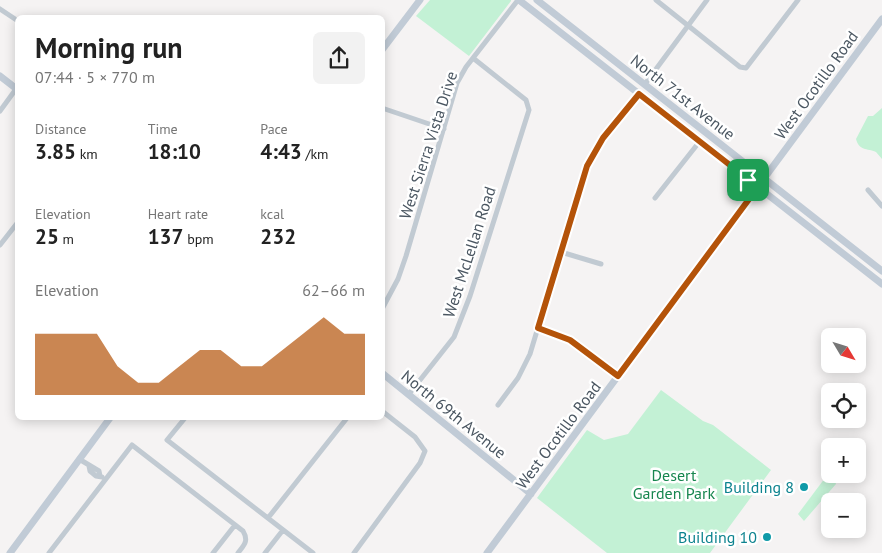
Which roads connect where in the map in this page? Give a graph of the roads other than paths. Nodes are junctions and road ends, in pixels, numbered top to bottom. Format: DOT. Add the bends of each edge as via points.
graph roads {
  1 [pos="420,0"];
  2 [pos="518,0"];
  3 [pos="538,0"];
  4 [pos="656,0"];
  5 [pos="707,0"];
  6 [pos="798,0"];
  7 [pos="0,9"];
  8 [pos="15,19"];
  9 [pos="882,19"];
  10 [pos="688,25"];
  11 [pos="385,46"];
  12 [pos="473,58"];
  13 [pos="0,76"];
  14 [pos="645,84"];
  15 [pos="15,87"];
  16 [pos="15,92"];
  17 [pos="639,94"];
  18 [pos="385,109"];
  19 [pos="0,111"];
  20 [pos="444,129"];
  21 [pos="700,141"];
  22 [pos="764,179"];
  23 [pos="758,187"];
  24 [pos="868,190"];
  25 [pos="655,198"];
  26 [pos="882,206"];
  27 [pos="15,226"];
  28 [pos="0,245"];
  29 [pos="561,252"];
  30 [pos="601,264"];
  31 [pos="882,271"];
  32 [pos="882,284"];
  33 [pos="385,303"];
  34 [pos="538,328"];
  35 [pos="385,375"];
  36 [pos="618,376"];
  37 [pos="409,394"];
  38 [pos="498,405"];
  39 [pos="385,412"];
  40 [pos="108,420"];
  41 [pos="183,420"];
  42 [pos="345,420"];
  43 [pos="79,458"];
  44 [pos="105,480"];
  45 [pos="531,494"];
  46 [pos="268,518"];
  47 [pos="235,525"];
  48 [pos="283,530"];
  49 [pos="10,553"];
  50 [pos="49,553"];
  51 [pos="213,553"];
  52 [pos="238,553"];
  53 [pos="265,553"];
  54 [pos="313,553"];
  55 [pos="354,553"];
  56 [pos="487,553"];
  1 -- 11 [label="street"];
  2 -- 12 [label="street, West Sierra Vista Drive"];
  2 -- 17 [label="street, North 71st Avenue"];
  3 -- 14 [label="street, North 71st Avenue"];
  4 -- 10 [label="street"];
  5 -- 10 [label="street"];
  6 -- 10 [label="street" via="746,68 740,67"];
  7 -- 8 [label="street"];
  9 -- 22 [label="street, West Ocotillo Road"];
  10 -- 14 [label="street"];
  12 -- 20 [label="street, West Sierra Vista Drive" via="458,83"];
  12 -- 37 [label="street, West McLellan Road" via="529,105 470,296 454,337"];
  13 -- 15 [label="street"];
  14 -- 22 [label="street, North 71st Avenue"];
  16 -- 19 [label="street"];
  17 -- 21 [label="street, North 71st Avenue"];
  17 -- 29 [label="street" via="594,151"];
  18 -- 20 [label="street"];
  20 -- 33 [label="street, West Sierra Vista Drive" via="398,279"];
  21 -- 23 [label="street, North 71st Avenue"];
  21 -- 25 [label="street"];
  22 -- 23 [label="street, West Ocotillo Road"];
  22 -- 31 [label="street, North 71st Avenue"];
  23 -- 32 [label="street, North 71st Avenue"];
  23 -- 36 [label="street, West Ocotillo Road"];
  24 -- 26 [label="street"];
  27 -- 28 [label="street"];
  29 -- 30 [label="street"];
  29 -- 34 [label="street"];
  34 -- 36 [label="street" via="570,340"];
  34 -- 38 [label="street" via="525,367"];
  35 -- 37 [label="street, North 69th Avenue"];
  36 -- 45 [label="street, West Ocotillo Road"];
  37 -- 45 [label="street, North 69th Avenue"];
  39 -- 55 [label="street" via="415,436 425,451 420,463"];
  40 -- 43 [label="street"];
  41 -- 46 [label="street" via="167,440"];
  42 -- 46 [label="street"];
  43 -- 44 [label="street" via="90,471"];
  43 -- 49 [label="street"];
  44 -- 47 [label="street" via="132,445"];
  44 -- 50 [label="street"];
  45 -- 56 [label="street, West Ocotillo Road"];
  46 -- 48 [label="street"];
  47 -- 51 [label="street"];
  47 -- 52 [label="street" via="246,537 246,543"];
  48 -- 53 [label="street"];
  48 -- 54 [label="street"];
}
